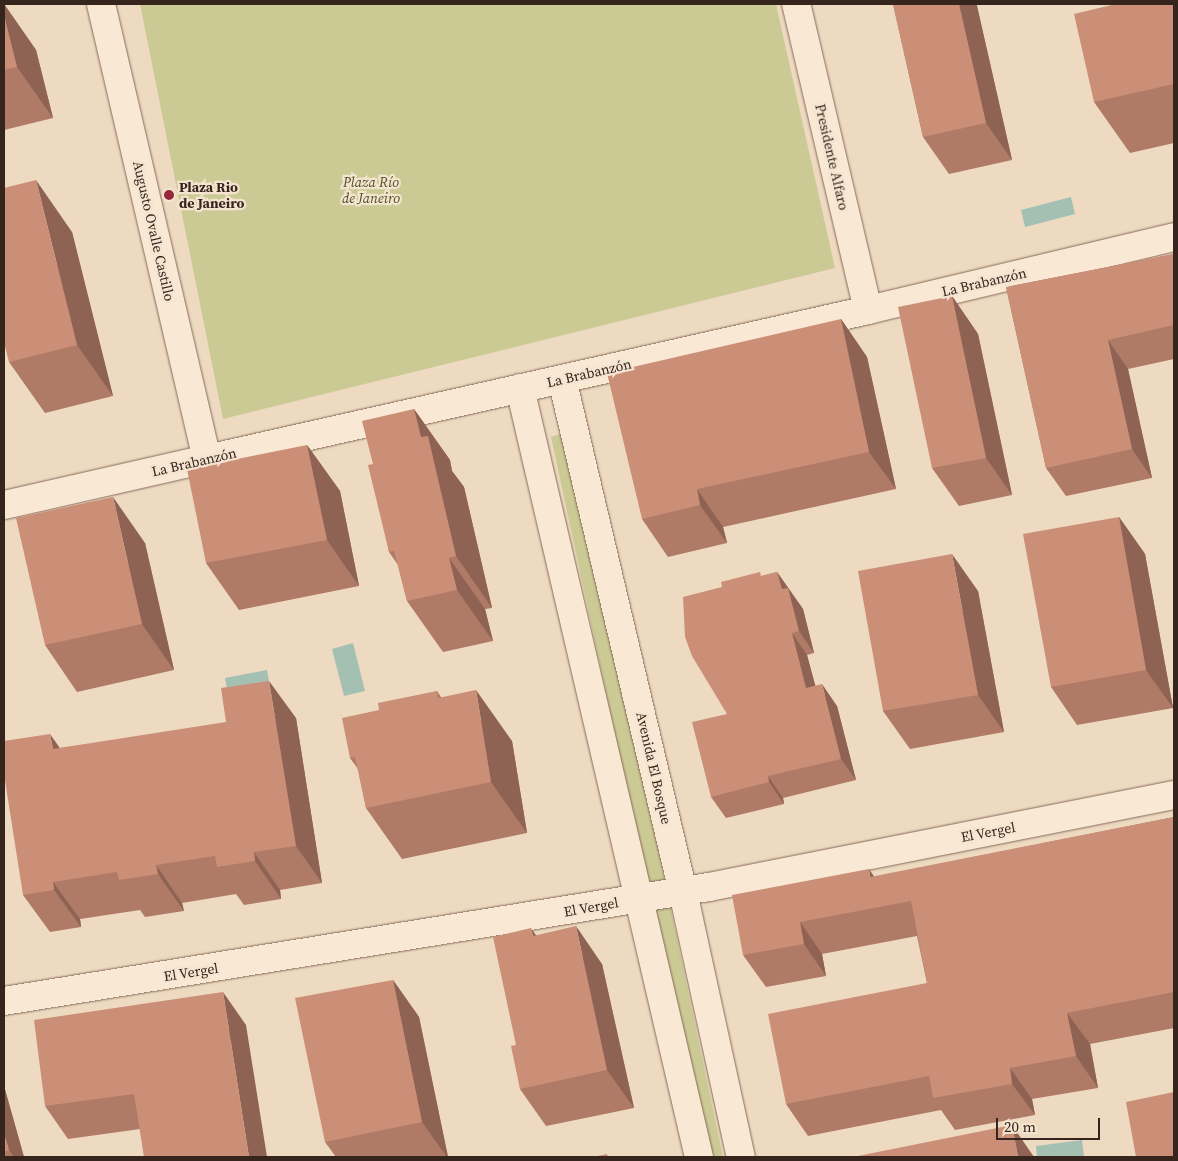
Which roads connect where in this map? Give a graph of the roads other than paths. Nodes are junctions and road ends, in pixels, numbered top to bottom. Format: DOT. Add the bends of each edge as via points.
graph roads {
  1 [pos="101,4"];
  2 [pos="796,4"];
  3 [pos="1174,236"];
  4 [pos="868,310"];
  5 [pos="562,379"];
  6 [pos="520,388"];
  7 [pos="207,459"];
  8 [pos="4,505"];
  9 [pos="1174,795"];
  10 [pos="683,892"];
  11 [pos="639,899"];
  12 [pos="4,1001"];
  13 [pos="699,1157"];
  14 [pos="741,1157"];
  1 -- 7 [label="street, Augusto Ovalle Castillo"];
  2 -- 4 [label="street, Presidente Alfaro"];
  3 -- 4 [label="street, La Brabanzón"];
  4 -- 5 [label="street, La Brabanzón"];
  5 -- 6 [label="street, La Brabanzón"];
  5 -- 10 [label="street, Avenida El Bosque"];
  6 -- 7 [label="street, La Brabanzón"];
  6 -- 11 [label="street"];
  7 -- 8 [label="street, La Brabanzón"];
  9 -- 10 [label="street, El Vergel"];
  10 -- 11 [label="street, El Vergel"];
  10 -- 14 [label="street, Avenida El Bosque"];
  11 -- 12 [label="street, El Vergel"];
  11 -- 13 [label="street"];
}
